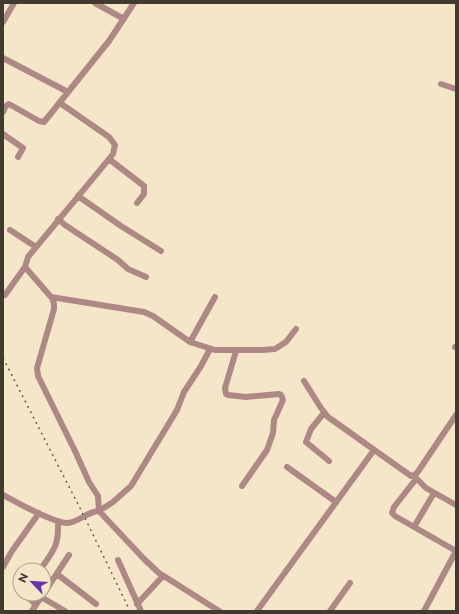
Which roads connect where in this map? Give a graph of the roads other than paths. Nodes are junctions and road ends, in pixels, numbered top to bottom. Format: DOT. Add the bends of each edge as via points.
graph roads {
  1 [pos="14,3"];
  2 [pos="96,3"];
  3 [pos="134,3"];
  4 [pos="6,11"];
  5 [pos="124,19"];
  6 [pos="3,22"];
  7 [pos="3,58"];
  8 [pos="441,84"];
  9 [pos="456,89"];
  10 [pos="68,92"];
  11 [pos="60,103"];
  12 [pos="3,112"];
  13 [pos="3,134"];
  14 [pos="18,157"];
  15 [pos="109,159"];
  16 [pos="78,196"];
  17 [pos="137,203"];
  18 [pos="58,219"];
  19 [pos="10,230"];
  20 [pos="36,247"];
  21 [pos="161,251"];
  22 [pos="25,267"];
  23 [pos="146,277"];
  24 [pos="5,295"];
  25 [pos="51,297"];
  26 [pos="214,297"];
  27 [pos="296,329"];
  28 [pos="190,342"];
  29 [pos="210,349"];
  30 [pos="236,351"];
  31 [pos="304,381"];
  32 [pos="324,413"];
  33 [pos="456,415"];
  34 [pos="374,450"];
  35 [pos="328,461"];
  36 [pos="287,467"];
  37 [pos="415,477"];
  38 [pos="242,486"];
  39 [pos="434,493"];
  40 [pos="3,495"];
  41 [pos="336,502"];
  42 [pos="456,505"];
  43 [pos="99,511"];
  44 [pos="39,514"];
  45 [pos="58,521"];
  46 [pos="414,527"];
  47 [pos="455,554"];
  48 [pos="69,555"];
  49 [pos="118,560"];
  50 [pos="46,562"];
  51 [pos="3,567"];
  52 [pos="57,574"];
  53 [pos="163,576"];
  54 [pos="52,582"];
  55 [pos="350,583"];
  56 [pos="33,602"];
  57 [pos="38,602"];
  58 [pos="52,602"];
  59 [pos="96,604"];
  60 [pos="137,604"];
  61 [pos="36,605"];
  62 [pos="32,611"];
  63 [pos="65,611"];
  64 [pos="141,611"];
  65 [pos="218,611"];
  66 [pos="257,611"];
  67 [pos="330,611"];
  68 [pos="424,611"];
  1 -- 4 [label="street"];
  2 -- 5 [label="street"];
  3 -- 5 [label="street"];
  4 -- 6 [label="street"];
  5 -- 10 [label="street"];
  7 -- 10 [label="street"];
  8 -- 9 [label="street"];
  10 -- 11 [label="street"];
  11 -- 12 [label="street" via="42,122 11,105"];
  11 -- 15 [label="street" via="113,141 115,149"];
  13 -- 14 [label="street" via="22,148"];
  15 -- 16 [label="street"];
  15 -- 17 [label="street" via="144,186 144,194"];
  16 -- 18 [label="street"];
  16 -- 21 [label="street"];
  18 -- 20 [label="street"];
  18 -- 23 [label="street" via="128,269"];
  19 -- 20 [label="street"];
  20 -- 22 [label="street" via="28,257"];
  22 -- 24 [label="street"];
  22 -- 25 [label="street"];
  25 -- 28 [label="street" via="144,312"];
  25 -- 43 [label="street" via="54,309 36,372 98,496"];
  26 -- 28 [label="street"];
  27 -- 30 [label="street" via="279,348"];
  28 -- 29 [label="street"];
  29 -- 30 [label="street"];
  29 -- 43 [label="street" via="131,486"];
  30 -- 38 [label="street" via="225,388 226,394 246,397 278,394 283,397 267,450"];
  31 -- 32 [label="street"];
  32 -- 34 [label="street"];
  32 -- 35 [label="street" via="311,429 306,442"];
  33 -- 37 [label="street"];
  34 -- 37 [label="street"];
  34 -- 41 [label="street"];
  36 -- 41 [label="street"];
  37 -- 39 [label="street"];
  37 -- 46 [label="street" via="392,513"];
  39 -- 42 [label="street"];
  39 -- 46 [label="street"];
  40 -- 44 [label="street"];
  41 -- 66 [label="street"];
  43 -- 45 [label="street" via="68,523"];
  43 -- 53 [label="street"];
  44 -- 45 [label="street"];
  44 -- 51 [label="street"];
  45 -- 50 [label="street" via="58,540"];
  46 -- 47 [label="street"];
  47 -- 68 [label="street"];
  48 -- 52 [label="street"];
  49 -- 60 [label="street"];
  52 -- 54 [label="street"];
  52 -- 59 [label="street"];
  53 -- 60 [label="street"];
  53 -- 65 [label="street"];
  55 -- 67 [label="street"];
  56 -- 61 [label="street"];
  57 -- 61 [label="street"];
  58 -- 63 [label="street"];
  60 -- 64 [label="street"];
  61 -- 62 [label="street"];
}
